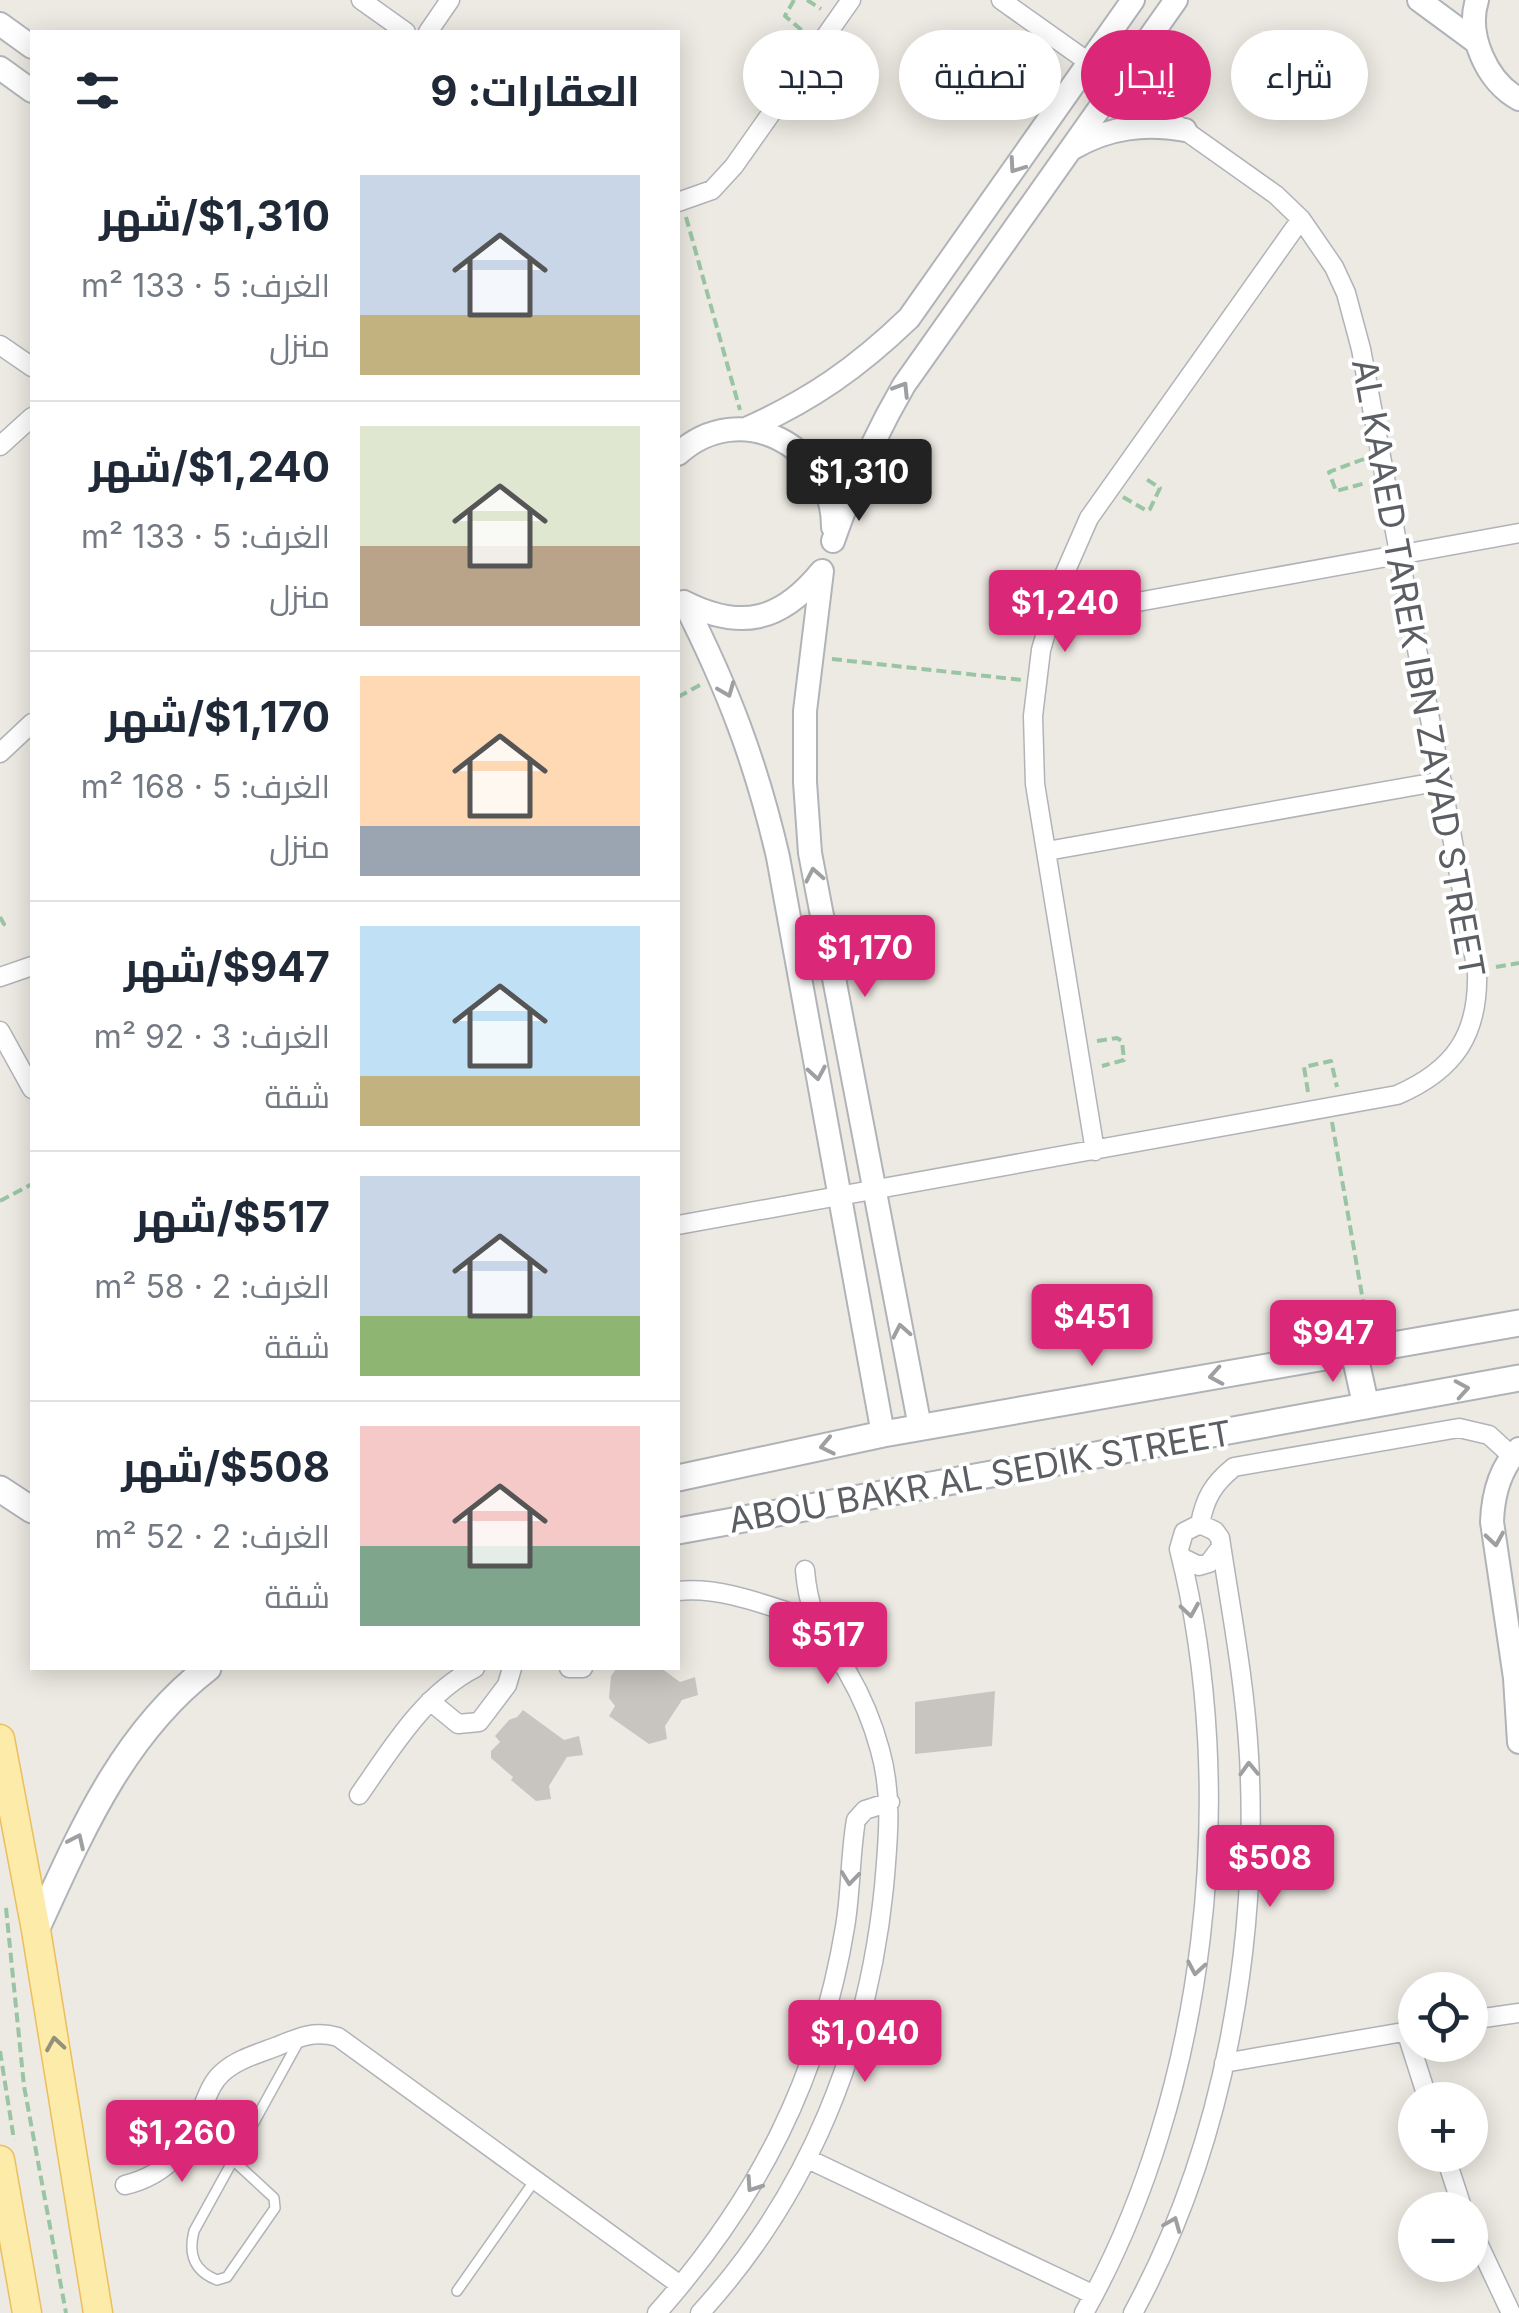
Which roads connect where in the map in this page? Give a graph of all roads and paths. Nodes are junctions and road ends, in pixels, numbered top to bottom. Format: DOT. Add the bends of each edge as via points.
graph roads {
  1 [pos="361,0"];
  2 [pos="450,0"];
  3 [pos="794,0"];
  4 [pos="851,0"];
  5 [pos="1001,0"];
  6 [pos="1133,0"];
  7 [pos="1176,0"];
  8 [pos="1418,0"];
  9 [pos="1477,0"];
  10 [pos="0,24"];
  11 [pos="403,30"];
  12 [pos="429,30"];
  13 [pos="802,30"];
  14 [pos="830,30"];
  15 [pos="1112,30"];
  16 [pos="1155,30"];
  17 [pos="1476,42"];
  18 [pos="30,46"];
  19 [pos="1081,56"];
  20 [pos="0,68"];
  21 [pos="1081,75"];
  22 [pos="30,90"];
  23 [pos="1516,100"];
  24 [pos="766,120"];
  25 [pos="1091,120"];
  26 [pos="1171,120"];
  27 [pos="1185,130"];
  28 [pos="1070,150"];
  29 [pos="680,202"];
  30 [pos="1301,220"];
  31 [pos="0,345"];
  32 [pos="30,366"];
  33 [pos="30,419"];
  34 [pos="746,429"];
  35 [pos="680,430"];
  36 [pos="716,432"];
  37 [pos="0,446"];
  38 [pos="680,452"];
  39 [pos="1381,454"];
  40 [pos="1126,466"];
  41 [pos="1385,478"];
  42 [pos="1110,489"];
  43 [pos="1519,533"];
  44 [pos="833,541"];
  45 [pos="1400,555"];
  46 [pos="822,571"];
  47 [pos="681,599"];
  48 [pos="1049,618"];
  49 [pos="810,656"];
  50 [pos="1036,682"];
  51 [pos="30,725"];
  52 [pos="0,752"];
  53 [pos="1442,782"];
  54 [pos="1047,851"];
  55 [pos="0,917"];
  56 [pos="0,928"];
  57 [pos="1519,963"];
  58 [pos="30,967"];
  59 [pos="1477,970"];
  60 [pos="0,977"];
  61 [pos="0,1031"];
  62 [pos="1078,1044"];
  63 [pos="1082,1069"];
  64 [pos="30,1085"];
  65 [pos="1327,1108"];
  66 [pos="1095,1150"];
  67 [pos="30,1185"];
  68 [pos="874,1190"];
  69 [pos="840,1196"];
  70 [pos="0,1201"];
  71 [pos="680,1224"];
  72 [pos="1518,1323"];
  73 [pos="1363,1351"];
  74 [pos="1519,1378"];
  75 [pos="1366,1406"];
  76 [pos="920,1427"];
  77 [pos="882,1434"];
  78 [pos="1516,1453"];
  79 [pos="680,1478"];
  80 [pos="0,1489"];
  81 [pos="30,1509"];
  82 [pos="1200,1524"];
  83 [pos="680,1531"];
  84 [pos="1221,1548"];
  85 [pos="1181,1557"];
  86 [pos="806,1570"];
  87 [pos="680,1590"];
  88 [pos="816,1622"];
  89 [pos="206,1670"];
  90 [pos="473,1670"];
  91 [pos="511,1670"];
  92 [pos="430,1701"];
  93 [pos="0,1740"];
  94 [pos="1519,1742"];
  95 [pos="358,1795"];
  96 [pos="890,1802"];
  97 [pos="6,1908"];
  98 [pos="36,1930"];
  99 [pos="1519,2013"];
  100 [pos="1488,2017"];
  101 [pos="1398,2032"];
  102 [pos="302,2036"];
  103 [pos="1224,2062"];
  104 [pos="794,2106"];
  105 [pos="826,2120"];
  106 [pos="808,2158"];
  107 [pos="0,2160"];
  108 [pos="234,2161"];
  109 [pos="535,2180"];
  110 [pos="124,2186"];
  111 [pos="1488,2264"];
  112 [pos="680,2285"];
  113 [pos="457,2291"];
  114 [pos="1094,2295"];
  115 [pos="27,2313"];
  116 [pos="66,2313"];
  117 [pos="98,2313"];
  118 [pos="657,2313"];
  119 [pos="700,2313"];
  120 [pos="1084,2313"];
  121 [pos="1133,2313"];
  122 [pos="1511,2313"];
  1 -- 11 [label="street"];
  2 -- 12 [label="street"];
  3 -- 13 [label="path" via="784,16"];
  4 -- 14 [label="street"];
  5 -- 19 [label="street, AL KAAED TAREK IBN ZAYAD STREET"];
  6 -- 15 [label="street"];
  7 -- 16 [label="street"];
  8 -- 17 [label="street"];
  9 -- 17 [label="street"];
  10 -- 18 [label="street"];
  17 -- 23 [label="street" via="1489,70"];
  20 -- 22 [label="street"];
  21 -- 34 [label="street, one-way" via="908,318 834,383"];
  24 -- 29 [label="street" via="712,190"];
  25 -- 28 [label="street"];
  26 -- 27 [label="street, AL KAAED TAREK IBN ZAYAD STREET"];
  27 -- 28 [label="street" via="1134,126"];
  27 -- 30 [label="street, AL KAAED TAREK IBN ZAYAD STREET"];
  44 -- 28 [label="street, one-way" via="867,452 904,384"];
  29 -- 34 [label="path"];
  30 -- 39 [label="street, AL KAAED TAREK IBN ZAYAD STREET" via="1346,293"];
  30 -- 40 [label="street"];
  31 -- 32 [label="street"];
  33 -- 37 [label="street"];
  34 -- 36 [label="street"];
  34 -- 44 [label="street" via="804,454 823,479 833,509"];
  35 -- 36 [label="street"];
  36 -- 38 [label="street"];
  39 -- 41 [label="street, AL KAAED TAREK IBN ZAYAD STREET"];
  39 -- 41 [label="path" via="1329,472 1336,492"];
  40 -- 42 [label="street"];
  40 -- 42 [label="path" via="1160,488 1150,508"];
  41 -- 45 [label="street, AL KAAED TAREK IBN ZAYAD STREET"];
  42 -- 48 [label="street" via="1073,550"];
  43 -- 45 [label="street"];
  44 -- 46 [label="street"];
  45 -- 48 [label="street"];
  45 -- 53 [label="street, AL KAAED TAREK IBN ZAYAD STREET"];
  46 -- 47 [label="street" via="802,596 744,620 713,616"];
  46 -- 49 [label="street"];
  47 -- 69 [label="street, one-way" via="720,674 764,794"];
  48 -- 50 [label="street"];
  49 -- 50 [label="path"];
  68 -- 49 [label="street, one-way" via="810,853"];
  50 -- 54 [label="street" via="1033,750"];
  51 -- 52 [label="street"];
  53 -- 54 [label="street"];
  53 -- 59 [label="street, AL KAAED TAREK IBN ZAYAD STREET"];
  54 -- 62 [label="street"];
  55 -- 56 [label="path"];
  57 -- 59 [label="path"];
  58 -- 60 [label="street"];
  59 -- 65 [label="street, AL KAAED TAREK IBN ZAYAD STREET" via="1472,1024 1443,1069 1397,1095"];
  61 -- 64 [label="street"];
  62 -- 63 [label="street"];
  62 -- 63 [label="path" via="1120,1038 1125,1058"];
  63 -- 66 [label="street"];
  65 -- 65 [label="path" via="1330,1061 1304,1067"];
  65 -- 66 [label="street, AL KAAED TAREK IBN ZAYAD STREET"];
  65 -- 73 [label="path"];
  66 -- 68 [label="street, AL KAAED TAREK IBN ZAYAD STREET"];
  67 -- 70 [label="path"];
  68 -- 69 [label="street, AL KAAED TAREK IBN ZAYAD STREET"];
  76 -- 68 [label="street, one-way"];
  69 -- 71 [label="street, AL KAAED TAREK IBN ZAYAD STREET"];
  69 -- 77 [label="street"];
  72 -- 73 [label="main road, ABOU BAKR AL SEDIK STREET"];
  73 -- 75 [label="main road"];
  73 -- 76 [label="main road, ABOU BAKR AL SEDIK STREET, one-way"];
  75 -- 74 [label="main road, ABOU BAKR AL SEDIK STREET, one-way"];
  75 -- 83 [label="main road, ABOU BAKR AL SEDIK STREET"];
  76 -- 77 [label="main road, ABOU BAKR AL SEDIK STREET"];
  77 -- 79 [label="main road, ABOU BAKR AL SEDIK STREET, one-way"];
  78 -- 82 [label="street" via="1490,1436 1458,1428 1234,1467 1204,1499"];
  78 -- 94 [label="street, one-way" via="1493,1498 1492,1522"];
  80 -- 81 [label="main road"];
  82 -- 84 [label="street" via="1215,1531"];
  82 -- 85 [label="street" via="1184,1532"];
  84 -- 85 [label="street" via="1209,1564"];
  103 -- 84 [label="street, one-way" via="1242,1961 1250,1859 1242,1679"];
  85 -- 114 [label="street, one-way" via="1208,1763 1200,1946 1158,2141"];
  86 -- 88 [label="street"];
  87 -- 88 [label="street" via="745,1599"];
  88 -- 96 [label="street" via="868,1712"];
  98 -- 89 [label="main road, one-way" via="121,1762"];
  90 -- 92 [label="street"];
  91 -- 92 [label="street" via="479,1722 458,1724"];
  92 -- 95 [label="street"];
  93 -- 98 [label="main road"];
  96 -- 104 [label="street, one-way" via="856,1820 846,1926 821,2032"];
  96 -- 105 [label="street" via="878,1946 859,2031"];
  97 -- 116 [label="path" via="24,2086"];
  117 -- 98 [label="main road, one-way"];
  99 -- 100 [label="street"];
  101 -- 103 [label="street"];
  102 -- 108 [label="lane"];
  102 -- 109 [label="street" via="338,2038"];
  102 -- 110 [label="street" via="223,2071 174,2159 147,2180"];
  121 -- 103 [label="street, one-way" via="1192,2177"];
  104 -- 105 [label="street" via="802,2129 812,2131"];
  104 -- 105 [label="street" via="807,2094 818,2095 826,2102"];
  104 -- 112 [label="street, one-way" via="765,2168"];
  105 -- 106 [label="street"];
  106 -- 114 [label="street"];
  106 -- 119 [label="street" via="761,2238"];
  107 -- 115 [label="main road"];
  108 -- 108 [label="lane" via="191,2244 198,2268 217,2280 231,2272 276,2208 274,2198"];
  109 -- 112 [label="street"];
  109 -- 113 [label="lane"];
  111 -- 122 [label="street"];
  112 -- 118 [label="street"];
  114 -- 120 [label="street"];
}
